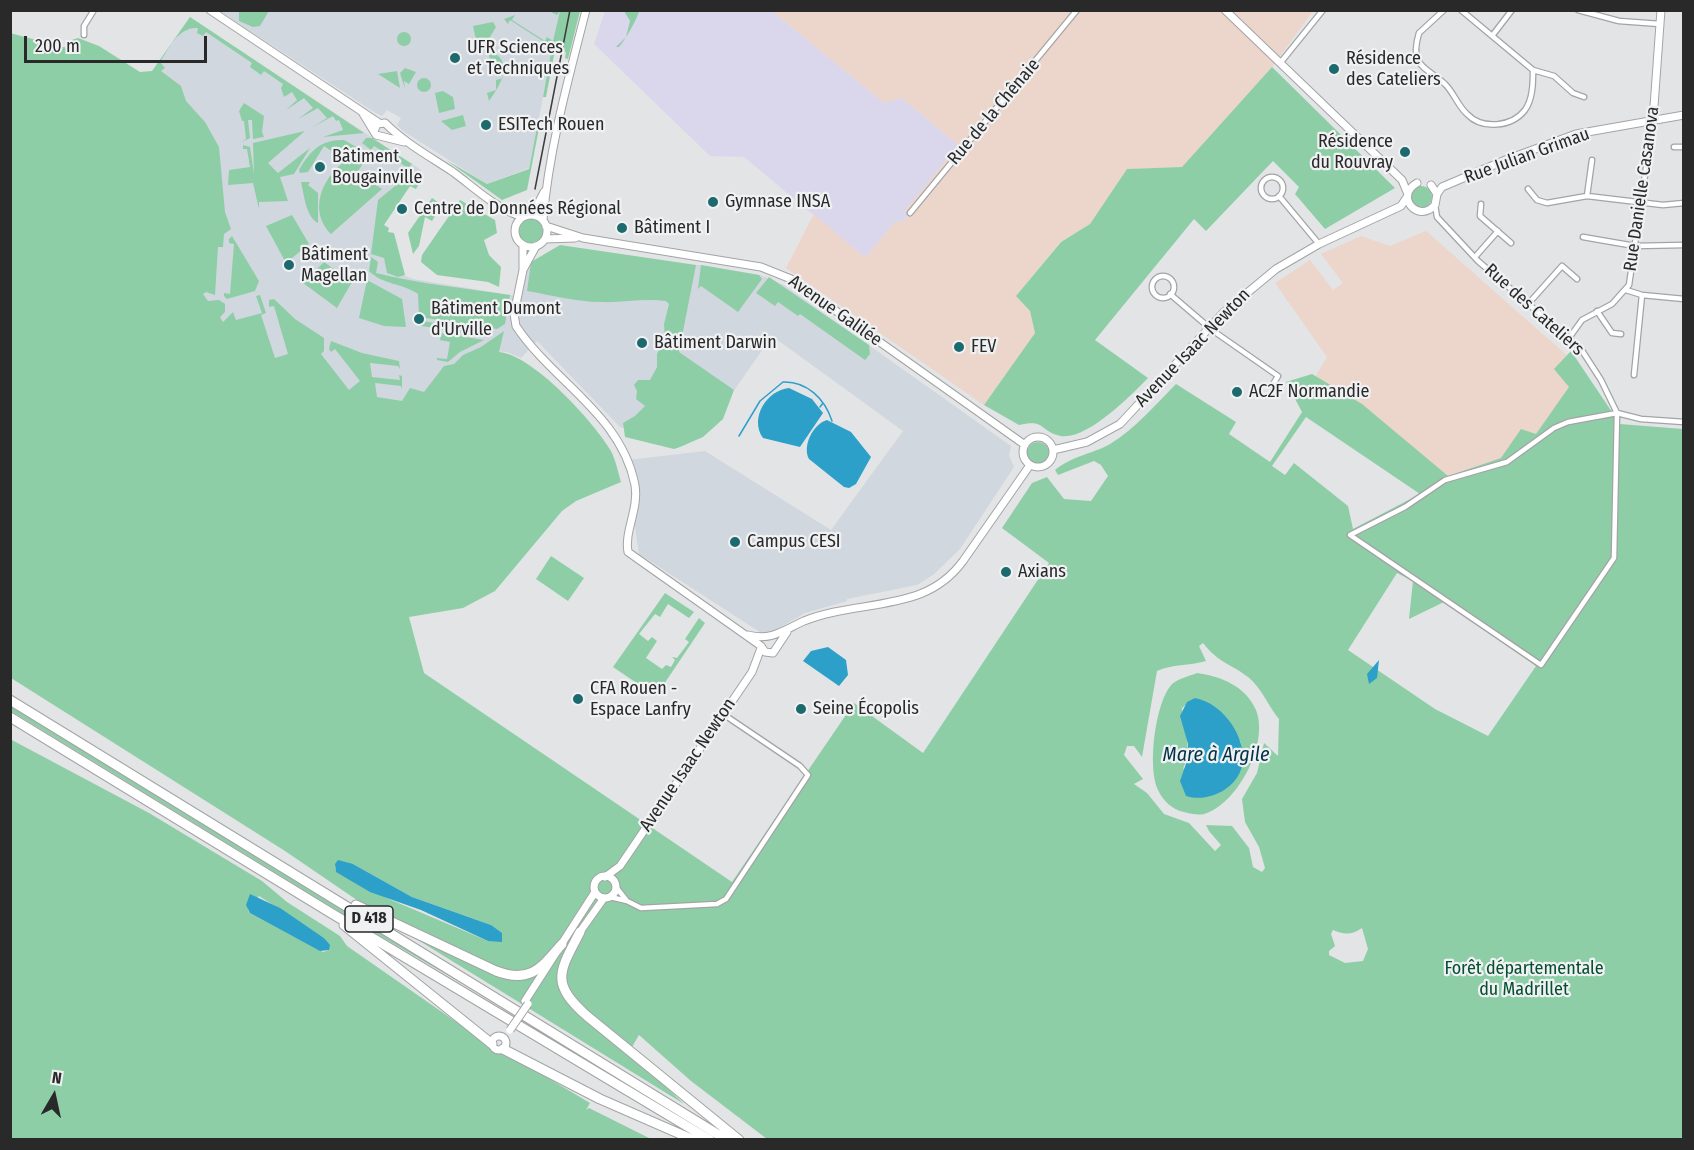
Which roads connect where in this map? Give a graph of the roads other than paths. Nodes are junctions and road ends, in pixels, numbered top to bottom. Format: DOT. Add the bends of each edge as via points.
graph roads {
  1 [pos="94,10"];
  2 [pos="210,10"];
  3 [pos="586,10"];
  4 [pos="1077,10"];
  5 [pos="1225,10"];
  6 [pos="1323,10"];
  7 [pos="1444,10"];
  8 [pos="1461,10"];
  9 [pos="1512,10"];
  10 [pos="1578,10"];
  11 [pos="1661,10"];
  12 [pos="1660,24"];
  13 [pos="84,35"];
  14 [pos="1492,36"];
  15 [pos="1281,62"];
  16 [pos="1533,70"];
  17 [pos="1584,97"];
  18 [pos="362,112"];
  19 [pos="1683,115"];
  20 [pos="1653,120"];
  21 [pos="379,123"];
  22 [pos="389,129"];
  23 [pos="374,131"];
  24 [pos="383,138"];
  25 [pos="406,142"];
  26 [pos="1674,147"];
  27 [pos="1683,147"];
  28 [pos="1592,160"];
  29 [pos="1402,180"];
  30 [pos="1417,183"];
  31 [pos="1431,185"];
  32 [pos="1442,187"];
  33 [pos="1528,189"];
  34 [pos="544,192"];
  35 [pos="1437,194"];
  36 [pos="1407,195"];
  37 [pos="1280,196"];
  38 [pos="1587,196"];
  39 [pos="1641,202"];
  40 [pos="1683,203"];
  41 [pos="1481,204"];
  42 [pos="1435,205"];
  43 [pos="1411,207"];
  44 [pos="501,208"];
  45 [pos="1396,209"];
  46 [pos="1423,212"];
  47 [pos="910,213"];
  48 [pos="532,215"];
  49 [pos="523,217"];
  50 [pos="1437,217"];
  51 [pos="545,223"];
  52 [pos="516,226"];
  53 [pos="1498,231"];
  54 [pos="1583,237"];
  55 [pos="583,238"];
  56 [pos="545,239"];
  57 [pos="1511,243"];
  58 [pos="1319,244"];
  59 [pos="524,245"];
  60 [pos="1683,245"];
  61 [pos="536,246"];
  62 [pos="1635,246"];
  63 [pos="1475,257"];
  64 [pos="523,270"];
  65 [pos="1577,279"];
  66 [pos="1626,290"];
  67 [pos="1170,294"];
  68 [pos="1642,295"];
  69 [pos="1683,299"];
  70 [pos="1529,303"];
  71 [pos="1597,311"];
  72 [pos="1209,327"];
  73 [pos="1621,334"];
  74 [pos="1569,338"];
  75 [pos="1634,375"];
  76 [pos="1272,386"];
  77 [pos="1617,413"];
  78 [pos="1683,422"];
  79 [pos="1025,445"];
  80 [pos="1053,450"];
  81 [pos="1030,465"];
  82 [pos="787,632"];
  83 [pos="748,635"];
  84 [pos="769,637"];
  85 [pos="778,645"];
  86 [pos="761,647"];
  87 [pos="770,654"];
  88 [pos="757,664"];
  89 [pos="10,700"];
  90 [pos="723,714"];
  91 [pos="10,717"];
  92 [pos="620,866"];
  93 [pos="605,876"];
  94 [pos="616,886"];
  95 [pos="596,892"];
  96 [pos="332,895"];
  97 [pos="607,898"];
  98 [pos="627,901"];
  99 [pos="331,913"];
  100 [pos="580,932"];
  101 [pos="562,944"];
  102 [pos="527,1002"];
  103 [pos="509,1028"];
  104 [pos="499,1035"];
  105 [pos="492,1044"];
  106 [pos="505,1045"];
  107 [pos="693,1140"];
  108 [pos="710,1140"];
  109 [pos="727,1140"];
  110 [pos="739,1140"];
  1 -- 13 [label="street" via="84,26"];
  2 -- 18 [label="street"];
  3 -- 34 [label="street"];
  4 -- 47 [label="street, Rue de la Chênaie"];
  5 -- 15 [label="street"];
  6 -- 15 [label="street"];
  7 -- 16 [label="street" via="1419,33 1416,55 1420,66 1444,83 1467,115 1494,125 1517,117 1530,98"];
  8 -- 14 [label="street"];
  9 -- 14 [label="street"];
  10 -- 12 [label="street" via="1619,21"];
  11 -- 12 [label="street, Rue Danielle Casanova"];
  12 -- 20 [label="street, Rue Danielle Casanova"];
  14 -- 16 [label="street"];
  15 -- 29 [label="street"];
  16 -- 17 [label="street" via="1554,76 1573,93"];
  18 -- 21 [label="street"];
  18 -- 23 [label="street"];
  19 -- 20 [label="street, Rue Julian Grimau"];
  20 -- 32 [label="street, Rue Julian Grimau" via="1576,134"];
  20 -- 39 [label="street, Rue Danielle Casanova"];
  21 -- 22 [label="street" via="385,123"];
  21 -- 23 [label="street"];
  22 -- 24 [label="street"];
  22 -- 25 [label="street"];
  23 -- 24 [label="street"];
  24 -- 25 [label="street"];
  25 -- 44 [label="street"];
  26 -- 27 [label="street"];
  28 -- 38 [label="street"];
  29 -- 30 [label="street"];
  29 -- 36 [label="street"];
  30 -- 31 [label="street"];
  30 -- 36 [label="street"];
  31 -- 32 [label="street, Rue Julian Grimau"];
  31 -- 35 [label="street"];
  32 -- 35 [label="street, Rue Julian Grimau"];
  33 -- 38 [label="street" via="1537,200 1547,203"];
  34 -- 48 [label="street"];
  34 -- 51 [label="street"];
  35 -- 42 [label="street"];
  36 -- 43 [label="street"];
  36 -- 45 [label="street, Avenue Isaac Newton"];
  37 -- 37 [label="street" via="1283,188 1279,179 1265,180 1261,187 1264,195"];
  37 -- 58 [label="street"];
  38 -- 39 [label="street"];
  39 -- 40 [label="street"];
  39 -- 62 [label="street, Rue Danielle Casanova"];
  41 -- 53 [label="street" via="1480,216"];
  42 -- 46 [label="street"];
  42 -- 50 [label="street"];
  43 -- 45 [label="street, Avenue Isaac Newton"];
  43 -- 46 [label="street"];
  44 -- 49 [label="street"];
  44 -- 52 [label="street"];
  45 -- 58 [label="street, Avenue Isaac Newton"];
  46 -- 50 [label="street, Rue des Cateliers"];
  48 -- 49 [label="street"];
  48 -- 51 [label="street"];
  49 -- 52 [label="street"];
  50 -- 63 [label="street, Rue des Cateliers"];
  51 -- 55 [label="street, Avenue Galilée"];
  51 -- 56 [label="street"];
  52 -- 59 [label="street" via="517,238"];
  53 -- 57 [label="street"];
  53 -- 63 [label="street"];
  54 -- 62 [label="street"];
  55 -- 56 [label="street, Avenue Galilée"];
  55 -- 79 [label="street, Avenue Galilée" via="761,267 783,275"];
  56 -- 61 [label="street"];
  58 -- 72 [label="street, Avenue Isaac Newton" via="1257,282"];
  59 -- 61 [label="street"];
  59 -- 64 [label="street"];
  60 -- 62 [label="street"];
  61 -- 64 [label="street"];
  62 -- 66 [label="street, Rue Danielle Casanova"];
  63 -- 70 [label="street, Rue des Cateliers"];
  64 -- 83 [label="street" via="514,314 516,326 608,425 628,460 636,494 628,552"];
  65 -- 70 [label="street" via="1562,266"];
  66 -- 68 [label="street"];
  66 -- 71 [label="street, Rue Danielle Casanova" via="1612,304"];
  67 -- 67 [label="street" via="1172,280 1164,276 1155,278 1154,293 1162,297"];
  67 -- 72 [label="street"];
  68 -- 69 [label="street"];
  68 -- 75 [label="street"];
  70 -- 74 [label="street, Rue des Cateliers"];
  71 -- 73 [label="street" via="1612,333"];
  71 -- 74 [label="street, Rue Danielle Casanova" via="1582,320"];
  72 -- 76 [label="street" via="1278,376"];
  72 -- 80 [label="street, Avenue Isaac Newton" via="1120,424 1087,442"];
  74 -- 77 [label="street, Rue des Cateliers" via="1594,369"];
  77 -- 77 [label="street" via="1614,558 1541,665 1350,535 1405,507 1445,480 1507,462 1554,428"];
  77 -- 78 [label="street"];
  79 -- 80 [label="street" via="1039,437 1048,441"];
  79 -- 81 [label="street" via="1024,458"];
  80 -- 81 [label="street" via="1047,465"];
  81 -- 82 [label="street" via="959,566 934,587 904,599 824,614"];
  82 -- 84 [label="street"];
  82 -- 85 [label="street"];
  83 -- 84 [label="street"];
  83 -- 86 [label="street"];
  84 -- 85 [label="street"];
  84 -- 86 [label="street, Avenue Isaac Newton"];
  85 -- 87 [label="street, Avenue Isaac Newton"];
  86 -- 87 [label="street"];
  86 -- 88 [label="street, Avenue Isaac Newton"];
  87 -- 88 [label="street, Avenue Isaac Newton"];
  88 -- 90 [label="street, Avenue Isaac Newton"];
  89 -- 96 [label="highway, D 418"];
  90 -- 92 [label="street, Avenue Isaac Newton"];
  90 -- 98 [label="street" via="808,775 726,899 717,904 641,908"];
  91 -- 99 [label="highway, D 418"];
  92 -- 93 [label="street, Avenue Isaac Newton"];
  92 -- 94 [label="street, Avenue Isaac Newton"];
  93 -- 94 [label="street"];
  93 -- 95 [label="street" via="596,882"];
  94 -- 97 [label="street"];
  94 -- 98 [label="street"];
  95 -- 97 [label="street"];
  95 -- 101 [label="street"];
  96 -- 101 [label="highway" via="507,975 520,977 536,972"];
  96 -- 109 [label="highway, D 418"];
  97 -- 98 [label="street"];
  97 -- 100 [label="street"];
  99 -- 105 [label="highway"];
  99 -- 108 [label="highway, D 418"];
  100 -- 102 [label="street"];
  100 -- 110 [label="highway" via="562,974 570,1001"];
  101 -- 102 [label="street"];
  102 -- 103 [label="street, bridge"];
  103 -- 104 [label="street"];
  103 -- 106 [label="street"];
  104 -- 105 [label="street"];
  104 -- 106 [label="street"];
  105 -- 106 [label="street" via="496,1049"];
  106 -- 107 [label="highway" via="600,1100"];
}
